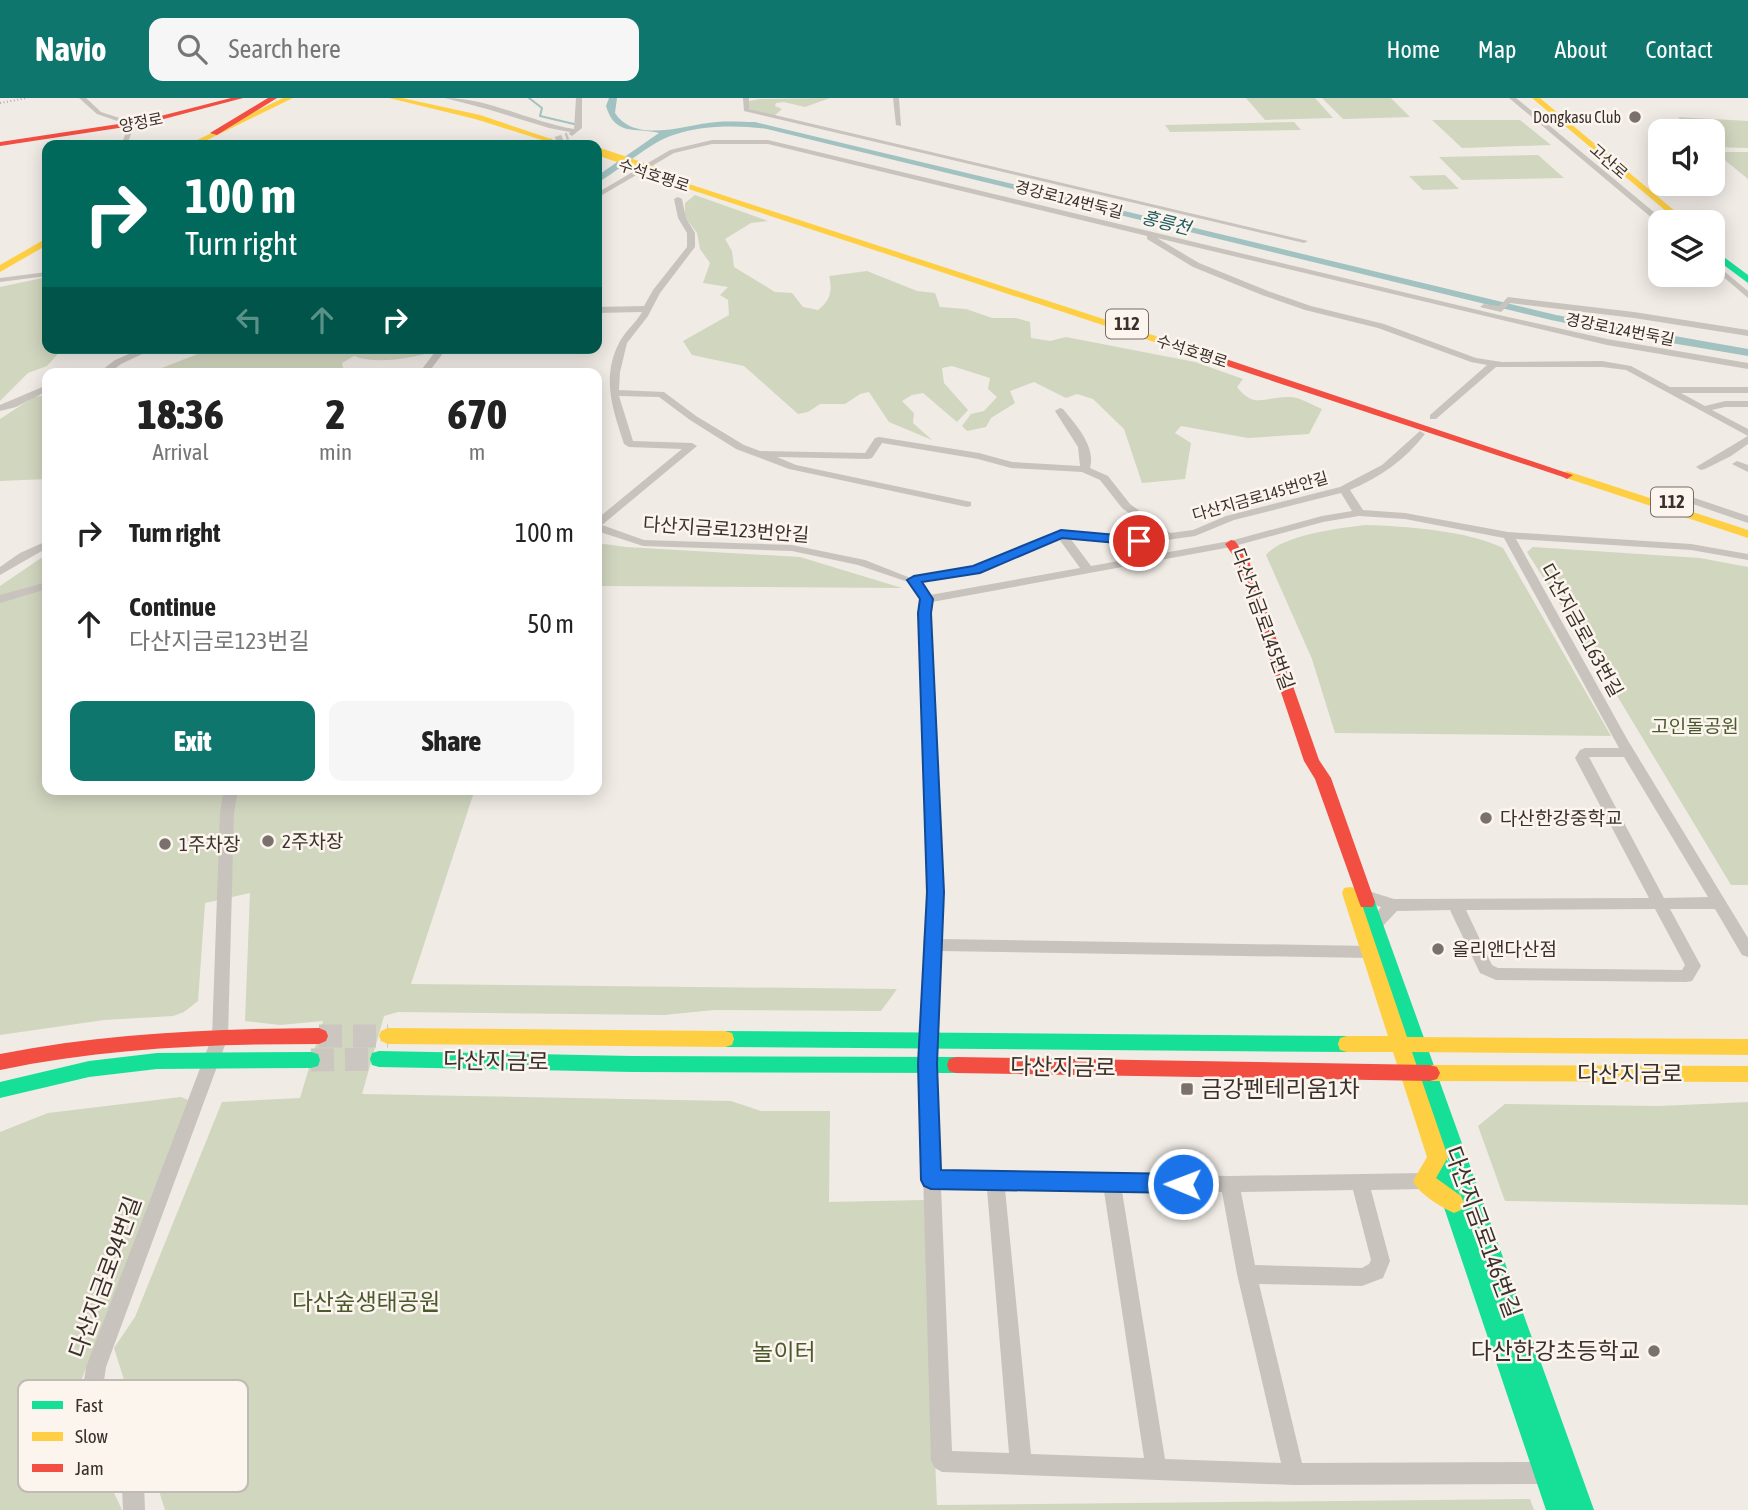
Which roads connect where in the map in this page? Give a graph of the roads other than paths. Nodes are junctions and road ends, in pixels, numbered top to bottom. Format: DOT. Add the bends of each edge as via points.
graph roads {
  1 [pos="82,98"];
  2 [pos="239,98"];
  3 [pos="273,98"];
  4 [pos="289,98"];
  5 [pos="298,98"];
  6 [pos="393,98"];
  7 [pos="410,98"];
  8 [pos="448,98"];
  9 [pos="579,98"];
  10 [pos="746,98"];
  11 [pos="896,98"];
  12 [pos="1512,98"];
  13 [pos="1530,98"];
  14 [pos="1536,98"];
  15 [pos="134,124"];
  16 [pos="899,125"];
  17 [pos="214,133"];
  18 [pos="572,139"];
  19 [pos="46,140"];
  20 [pos="125,140"];
  21 [pos="201,140"];
  22 [pos="212,140"];
  23 [pos="42,141"];
  24 [pos="0,144"];
  25 [pos="602,155"];
  26 [pos="654,172"];
  27 [pos="602,193"];
  28 [pos="678,199"];
  29 [pos="1648,210"];
  30 [pos="1661,210"];
  31 [pos="1670,210"];
  32 [pos="1140,231"];
  33 [pos="1304,241"];
  34 [pos="42,242"];
  35 [pos="1725,254"];
  36 [pos="1725,262"];
  37 [pos="1748,272"];
  38 [pos="42,273"];
  39 [pos="1725,275"];
  40 [pos="3,277"];
  41 [pos="1748,280"];
  42 [pos="1393,293"];
  43 [pos="1748,295"];
  44 [pos="647,309"];
  45 [pos="602,310"];
  46 [pos="1748,333"];
  47 [pos="137,354"];
  48 [pos="438,354"];
  49 [pos="1495,363"];
  50 [pos="1748,366"];
  51 [pos="109,368"];
  52 [pos="427,368"];
  53 [pos="42,390"];
  54 [pos="1668,390"];
  55 [pos="1748,390"];
  56 [pos="614,393"];
  57 [pos="1748,404"];
  58 [pos="0,408"];
  59 [pos="1703,409"];
  60 [pos="1060,411"];
  61 [pos="1433,417"];
  62 [pos="1748,433"];
  63 [pos="1420,434"];
  64 [pos="1748,439"];
  65 [pos="760,454"];
  66 [pos="1737,464"];
  67 [pos="1701,467"];
  68 [pos="1084,469"];
  69 [pos="1748,469"];
  70 [pos="1344,489"];
  71 [pos="1662,490"];
  72 [pos="967,504"];
  73 [pos="1359,513"];
  74 [pos="1748,520"];
  75 [pos="602,521"];
  76 [pos="1748,527"];
  77 [pos="602,531"];
  78 [pos="1061,534"];
  79 [pos="1748,534"];
  80 [pos="1166,535"];
  81 [pos="1508,535"];
  82 [pos="1231,544"];
  83 [pos="42,546"];
  84 [pos="1748,557"];
  85 [pos="1087,569"];
  86 [pos="0,572"];
  87 [pos="914,580"];
  88 [pos="42,586"];
  89 [pos="0,599"];
  90 [pos="927,599"];
  91 [pos="1629,752"];
  92 [pos="1312,761"];
  93 [pos="230,795"];
  94 [pos="1365,896"];
  95 [pos="1660,903"];
  96 [pos="1455,904"];
  97 [pos="1720,904"];
  98 [pos="1394,905"];
  99 [pos="1376,924"];
  100 [pos="931,946"];
  101 [pos="1748,951"];
  102 [pos="1370,952"];
  103 [pos="388,1035"];
  104 [pos="319,1036"];
  105 [pos="220,1037"];
  106 [pos="928,1040"];
  107 [pos="1399,1045"];
  108 [pos="1417,1045"];
  109 [pos="1748,1047"];
  110 [pos="212,1059"];
  111 [pos="379,1059"];
  112 [pos="311,1060"];
  113 [pos="0,1062"];
  114 [pos="928,1064"];
  115 [pos="1408,1073"];
  116 [pos="1427,1073"];
  117 [pos="1748,1074"];
  118 [pos="0,1090"];
  119 [pos="1438,1157"];
  120 [pos="931,1180"];
  121 [pos="995,1181"];
  122 [pos="1423,1181"];
  123 [pos="1112,1182"];
  124 [pos="1230,1184"];
  125 [pos="1360,1184"];
  126 [pos="1454,1203"];
  127 [pos="1247,1274"];
  128 [pos="94,1380"];
  129 [pos="1021,1465"];
  130 [pos="1156,1467"];
  131 [pos="1293,1474"];
  132 [pos="1546,1474"];
  133 [pos="1570,1474"];
  134 [pos="133,1492"];
  135 [pos="134,1510"];
  136 [pos="1558,1510"];
  137 [pos="1582,1510"];
  1 -- 15 [label="street" via="99,113"];
  2 -- 15 [label="main road, 양정로"];
  3 -- 17 [label="main road"];
  4 -- 17 [label="main road"];
  5 -- 22 [label="main road"];
  6 -- 18 [label="main road"];
  7 -- 18 [label="main road"];
  8 -- 18 [label="street" via="551,127"];
  9 -- 18 [label="street"];
  10 -- 33 [label="street" via="746,110"];
  11 -- 16 [label="street"];
  12 -- 29 [label="street"];
  13 -- 30 [label="main road, 고산로"];
  14 -- 31 [label="main road, 고산로"];
  15 -- 19 [label="main road, 양정로"];
  15 -- 20 [label="street"];
  17 -- 21 [label="main road"];
  23 -- 24 [label="main road, 양정로"];
  25 -- 26 [label="main road, 수석호평로 / 112, bridge"];
  26 -- 76 [label="main road, 수석호평로 / 112"];
  26 -- 79 [label="main road, 수석호평로 / 112"];
  27 -- 32 [label="street, 경강로124번둑길" via="673,151 712,142 768,142"];
  28 -- 44 [label="street, 다산지금로123번안길" via="691,233 691,247"];
  32 -- 42 [label="street, 경강로124번둑길"];
  32 -- 49 [label="street" via="1196,265 1308,309 1381,326 1474,360"];
  34 -- 40 [label="main road" via="18,258"];
  35 -- 37 [label="main road"];
  36 -- 41 [label="main road"];
  38 -- 40 [label="street"];
  39 -- 43 [label="street"];
  42 -- 46 [label="street" via="1501,309 1508,300"];
  42 -- 50 [label="street, 경강로124번둑길" via="1607,342"];
  44 -- 45 [label="street"];
  44 -- 56 [label="street, 다산지금로123번안길" via="621,348"];
  47 -- 51 [label="street"];
  48 -- 52 [label="street"];
  49 -- 54 [label="street" via="1628,368"];
  49 -- 61 [label="street"];
  53 -- 58 [label="street" via="12,407"];
  54 -- 55 [label="street"];
  54 -- 59 [label="street"];
  56 -- 65 [label="street" via="661,394 703,425"];
  56 -- 75 [label="street, 다산지금로123번안길" via="629,444 692,446"];
  57 -- 59 [label="street"];
  59 -- 62 [label="street"];
  60 -- 68 [label="street" via="1086,454"];
  63 -- 70 [label="street" via="1391,464"];
  64 -- 67 [label="street"];
  65 -- 68 [label="street" via="868,456 879,440 1011,465"];
  65 -- 72 [label="street" via="817,474"];
  66 -- 69 [label="street"];
  68 -- 80 [label="street" via="1104,478 1126,506"];
  70 -- 73 [label="street, 다산지금로145번안길"];
  70 -- 80 [label="street, 다산지금로145번안길" via="1230,518 1195,533"];
  71 -- 74 [label="street"];
  73 -- 81 [label="street, 다산지금로145번길" via="1405,516"];
  73 -- 82 [label="street, 다산지금로145번길"];
  77 -- 87 [label="street, 다산지금로123번안길" via="643,543 792,548 861,562"];
  78 -- 80 [label="street, 다산지금로145번안길" via="1139,541"];
  78 -- 85 [label="street"];
  78 -- 87 [label="street, 다산지금로145번안길" via="976,570"];
  81 -- 84 [label="street, 다산지금로163번길" via="1691,547"];
  81 -- 91 [label="street, 다산지금로163번길"];
  82 -- 85 [label="street"];
  82 -- 92 [label="main road, 다산지금로145번길" via="1243,561"];
  83 -- 86 [label="street"];
  85 -- 90 [label="street"];
  87 -- 90 [label="street"];
  88 -- 89 [label="street"];
  90 -- 100 [label="street" via="935,892"];
  91 -- 95 [label="street" via="1591,752 1582,758"];
  91 -- 97 [label="street, 다산지금로163번길"];
  92 -- 94 [label="main road, 다산지금로145번길" via="1323,778"];
  92 -- 102 [label="main road, 다산지금로145번길" via="1311,777"];
  93 -- 105 [label="street, 다산지금로94번길"];
  94 -- 98 [label="street"];
  94 -- 99 [label="main road, 다산지금로145번길"];
  95 -- 96 [label="street"];
  95 -- 96 [label="street" via="1693,966 1686,976 1496,974 1486,969"];
  95 -- 97 [label="street"];
  96 -- 98 [label="street"];
  97 -- 101 [label="street, 다산지금로163번길"];
  98 -- 99 [label="street"];
  99 -- 108 [label="main road, 다산지금로145번길"];
  100 -- 102 [label="street"];
  100 -- 106 [label="street"];
  102 -- 107 [label="main road, 다산지금로145번길"];
  103 -- 106 [label="main road, 다산지금로"];
  104 -- 105 [label="main road"];
  105 -- 110 [label="street, 다산지금로94번길"];
  105 -- 113 [label="main road" via="100,1043"];
  106 -- 107 [label="main road, 다산지금로"];
  106 -- 114 [label="street"];
  107 -- 108 [label="main road, 다산지금로"];
  107 -- 115 [label="main road, 다산지금로145번길"];
  108 -- 109 [label="main road, 다산지금로"];
  108 -- 116 [label="main road, 다산지금로145번길"];
  110 -- 112 [label="main road"];
  110 -- 118 [label="main road" via="89,1069"];
  110 -- 128 [label="street, 다산지금로94번길"];
  111 -- 114 [label="main road, 다산지금로" via="646,1065"];
  114 -- 115 [label="main road, 다산지금로"];
  114 -- 120 [label="street"];
  115 -- 116 [label="main road, 다산지금로"];
  115 -- 119 [label="main road, 다산지금로146번길"];
  116 -- 117 [label="main road, 다산지금로"];
  116 -- 133 [label="main road, 다산지금로146번길"];
  119 -- 122 [label="main road"];
  119 -- 126 [label="main road, 다산지금로146번길"];
  120 -- 121 [label="street"];
  120 -- 129 [label="street" via="942,1461"];
  121 -- 123 [label="street"];
  121 -- 129 [label="street"];
  122 -- 125 [label="street"];
  122 -- 126 [label="main road"];
  123 -- 124 [label="street"];
  123 -- 130 [label="street"];
  124 -- 125 [label="street"];
  124 -- 127 [label="street"];
  125 -- 127 [label="street" via="1381,1261 1376,1271 1362,1277"];
  126 -- 132 [label="main road, 다산지금로146번길"];
  127 -- 131 [label="street"];
  129 -- 130 [label="street"];
  130 -- 131 [label="street"];
  131 -- 132 [label="street"];
  132 -- 133 [label="street"];
  132 -- 136 [label="main road, 다산지금로146번길"];
  133 -- 137 [label="main road, 다산지금로146번길"];
  134 -- 135 [label="street, 다산지금로94번길"];
}
